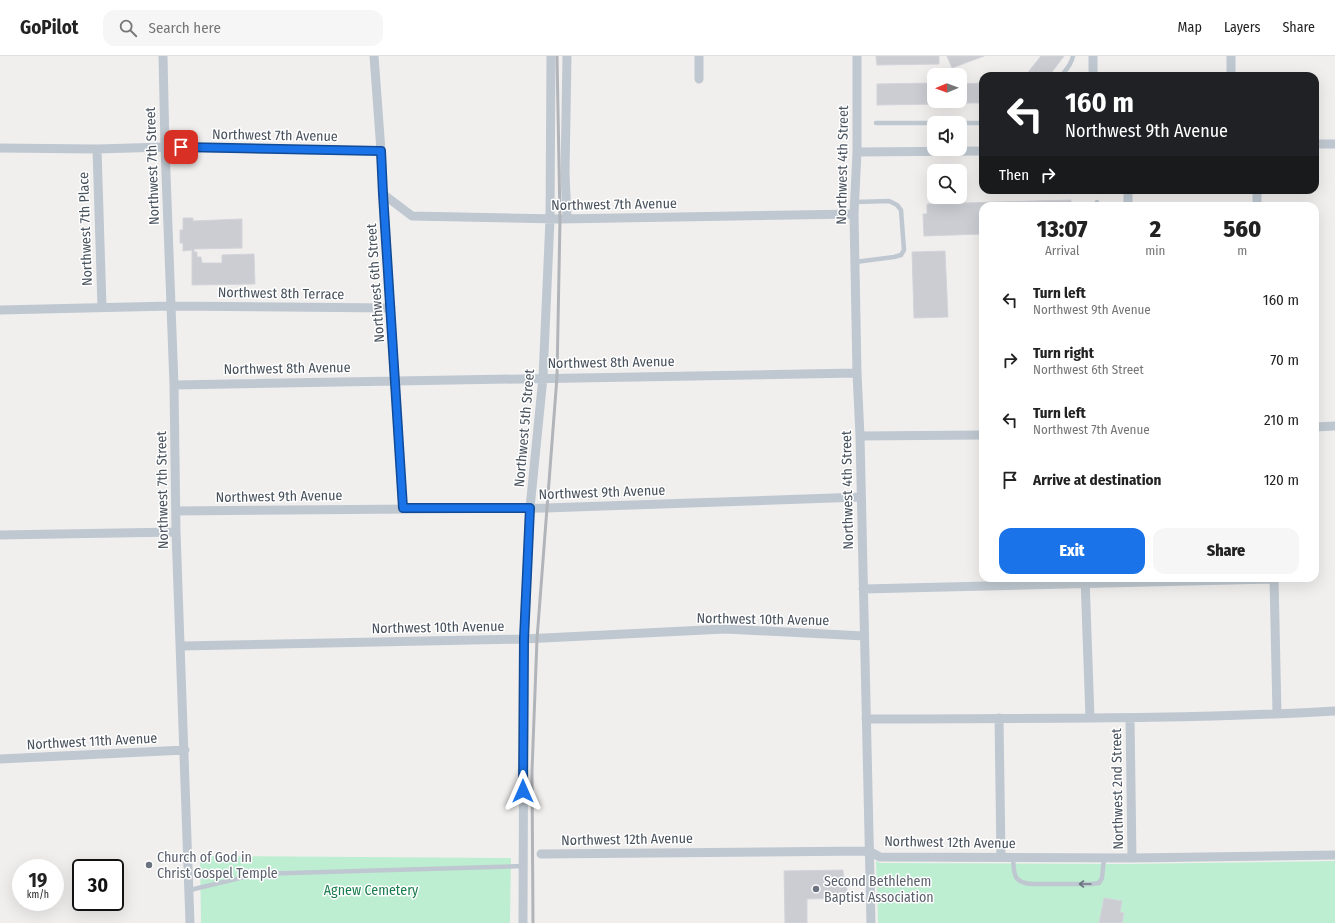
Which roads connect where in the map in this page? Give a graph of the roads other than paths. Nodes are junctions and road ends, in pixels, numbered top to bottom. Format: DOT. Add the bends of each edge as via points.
graph roads {
  1 [pos="163,56"];
  2 [pos="374,56"];
  3 [pos="551,56"];
  4 [pos="567,56"];
  5 [pos="699,56"];
  6 [pos="856,56"];
  7 [pos="1073,56"];
  8 [pos="1093,56"];
  9 [pos="1231,56"];
  10 [pos="1064,72"];
  11 [pos="1093,72"];
  12 [pos="1231,72"];
  13 [pos="699,79"];
  14 [pos="876,123"];
  15 [pos="979,123"];
  16 [pos="1319,144"];
  17 [pos="1335,144"];
  18 [pos="165,147"];
  19 [pos="0,148"];
  20 [pos="97,149"];
  21 [pos="381,151"];
  22 [pos="979,151"];
  23 [pos="857,152"];
  24 [pos="383,194"];
  25 [pos="855,202"];
  26 [pos="854,214"];
  27 [pos="567,218"];
  28 [pos="550,219"];
  29 [pos="855,262"];
  30 [pos="171,306"];
  31 [pos="102,308"];
  32 [pos="391,308"];
  33 [pos="0,310"];
  34 [pos="857,373"];
  35 [pos="543,378"];
  36 [pos="395,380"];
  37 [pos="174,385"];
  38 [pos="1335,426"];
  39 [pos="1319,427"];
  40 [pos="979,435"];
  41 [pos="860,436"];
  42 [pos="861,497"];
  43 [pos="403,508"];
  44 [pos="530,508"];
  45 [pos="176,511"];
  46 [pos="176,532"];
  47 [pos="0,535"];
  48 [pos="1057,582"];
  49 [pos="1085,582"];
  50 [pos="1274,582"];
  51 [pos="863,589"];
  52 [pos="864,636"];
  53 [pos="524,639"];
  54 [pos="181,646"];
  55 [pos="1335,711"];
  56 [pos="1278,714"];
  57 [pos="999,718"];
  58 [pos="1090,718"];
  59 [pos="1130,718"];
  60 [pos="866,719"];
  61 [pos="185,750"];
  62 [pos="0,759"];
  63 [pos="869,851"];
  64 [pos="541,854"];
  65 [pos="1335,856"];
  66 [pos="1001,857"];
  67 [pos="1013,858"];
  68 [pos="1104,858"];
  69 [pos="1132,858"];
  70 [pos="523,866"];
  71 [pos="190,890"];
  72 [pos="190,923"];
  73 [pos="523,923"];
  74 [pos="871,923"];
  1 -- 18 [label="street, Northwest 7th Street"];
  2 -- 21 [label="street, Northwest 6th Street"];
  3 -- 28 [label="street, Northwest 5th Street"];
  4 -- 27 [label="street"];
  5 -- 13 [label="street"];
  6 -- 23 [label="street, Northwest 4th Street"];
  7 -- 10 [label="lane"];
  8 -- 11 [label="street"];
  9 -- 12 [label="street"];
  14 -- 15 [label="lane"];
  16 -- 17 [label="street"];
  18 -- 20 [label="street, Northwest 7th Avenue"];
  18 -- 21 [label="street, Northwest 7th Avenue"];
  18 -- 30 [label="street, Northwest 7th Street"];
  19 -- 20 [label="street, Northwest 7th Avenue"];
  20 -- 31 [label="street, Northwest 7th Place"];
  21 -- 24 [label="street, Northwest 6th Street"];
  22 -- 23 [label="street"];
  23 -- 25 [label="street, Northwest 4th Street"];
  24 -- 28 [label="street, Northwest 7th Avenue" via="412,216"];
  24 -- 32 [label="street, Northwest 6th Street"];
  25 -- 26 [label="street, Northwest 4th Street"];
  25 -- 29 [label="lane" via="889,201 897,205 901,210 904,250 901,255 894,257"];
  26 -- 27 [label="street, Northwest 7th Avenue"];
  26 -- 29 [label="street, Northwest 4th Street"];
  27 -- 28 [label="street, Northwest 7th Avenue"];
  28 -- 35 [label="street, Northwest 5th Street"];
  29 -- 34 [label="street, Northwest 4th Street"];
  30 -- 31 [label="street"];
  30 -- 32 [label="street, Northwest 8th Terrace"];
  30 -- 37 [label="street, Northwest 7th Street"];
  31 -- 33 [label="street"];
  32 -- 36 [label="street, Northwest 6th Street"];
  34 -- 35 [label="street, Northwest 8th Avenue"];
  34 -- 41 [label="street, Northwest 4th Street"];
  35 -- 36 [label="street, Northwest 8th Avenue"];
  35 -- 44 [label="street, Northwest 5th Street"];
  36 -- 37 [label="street, Northwest 8th Avenue"];
  36 -- 43 [label="street, Northwest 6th Street"];
  37 -- 45 [label="street, Northwest 7th Street"];
  38 -- 39 [label="street"];
  40 -- 41 [label="street"];
  41 -- 42 [label="street, Northwest 4th Street"];
  42 -- 44 [label="street, Northwest 9th Avenue"];
  42 -- 51 [label="street, Northwest 4th Street"];
  43 -- 44 [label="street, Northwest 9th Avenue"];
  43 -- 45 [label="street, Northwest 9th Avenue"];
  44 -- 53 [label="street, Northwest 5th Street"];
  45 -- 46 [label="street, Northwest 7th Street"];
  46 -- 47 [label="street"];
  46 -- 54 [label="street, Northwest 7th Street"];
  48 -- 51 [label="street"];
  49 -- 58 [label="street, Northwest 2nd Street"];
  50 -- 56 [label="street"];
  51 -- 52 [label="street, Northwest 4th Street"];
  52 -- 53 [label="street, Northwest 10th Avenue" via="725,629"];
  52 -- 60 [label="street, Northwest 4th Street"];
  53 -- 54 [label="street, Northwest 10th Avenue"];
  53 -- 70 [label="street, Northwest 5th Street"];
  54 -- 61 [label="street, Northwest 7th Street"];
  55 -- 56 [label="street"];
  56 -- 59 [label="street"];
  57 -- 58 [label="street"];
  57 -- 60 [label="street"];
  57 -- 66 [label="street"];
  58 -- 59 [label="street"];
  59 -- 69 [label="street, Northwest 2nd Street"];
  60 -- 63 [label="street, Northwest 4th Street"];
  61 -- 62 [label="street, Northwest 11th Avenue"];
  61 -- 71 [label="street, Northwest 7th Street"];
  63 -- 64 [label="street, Northwest 12th Avenue"];
  63 -- 66 [label="street, Northwest 12th Avenue" via="880,857"];
  63 -- 74 [label="street, Northwest 4th Street"];
  65 -- 69 [label="street, Northwest 12th Avenue"];
  66 -- 67 [label="street, Northwest 12th Avenue"];
  67 -- 68 [label="street, Northwest 12th Avenue"];
  68 -- 67 [label="lane, one-way" via="1102,878 1099,883 1092,884 1022,883 1017,880 1014,873"];
  68 -- 69 [label="street, Northwest 12th Avenue"];
  70 -- 71 [label="lane" via="257,874"];
  70 -- 73 [label="street, Northwest 5th Street"];
  71 -- 72 [label="street, Northwest 7th Street"];
}
